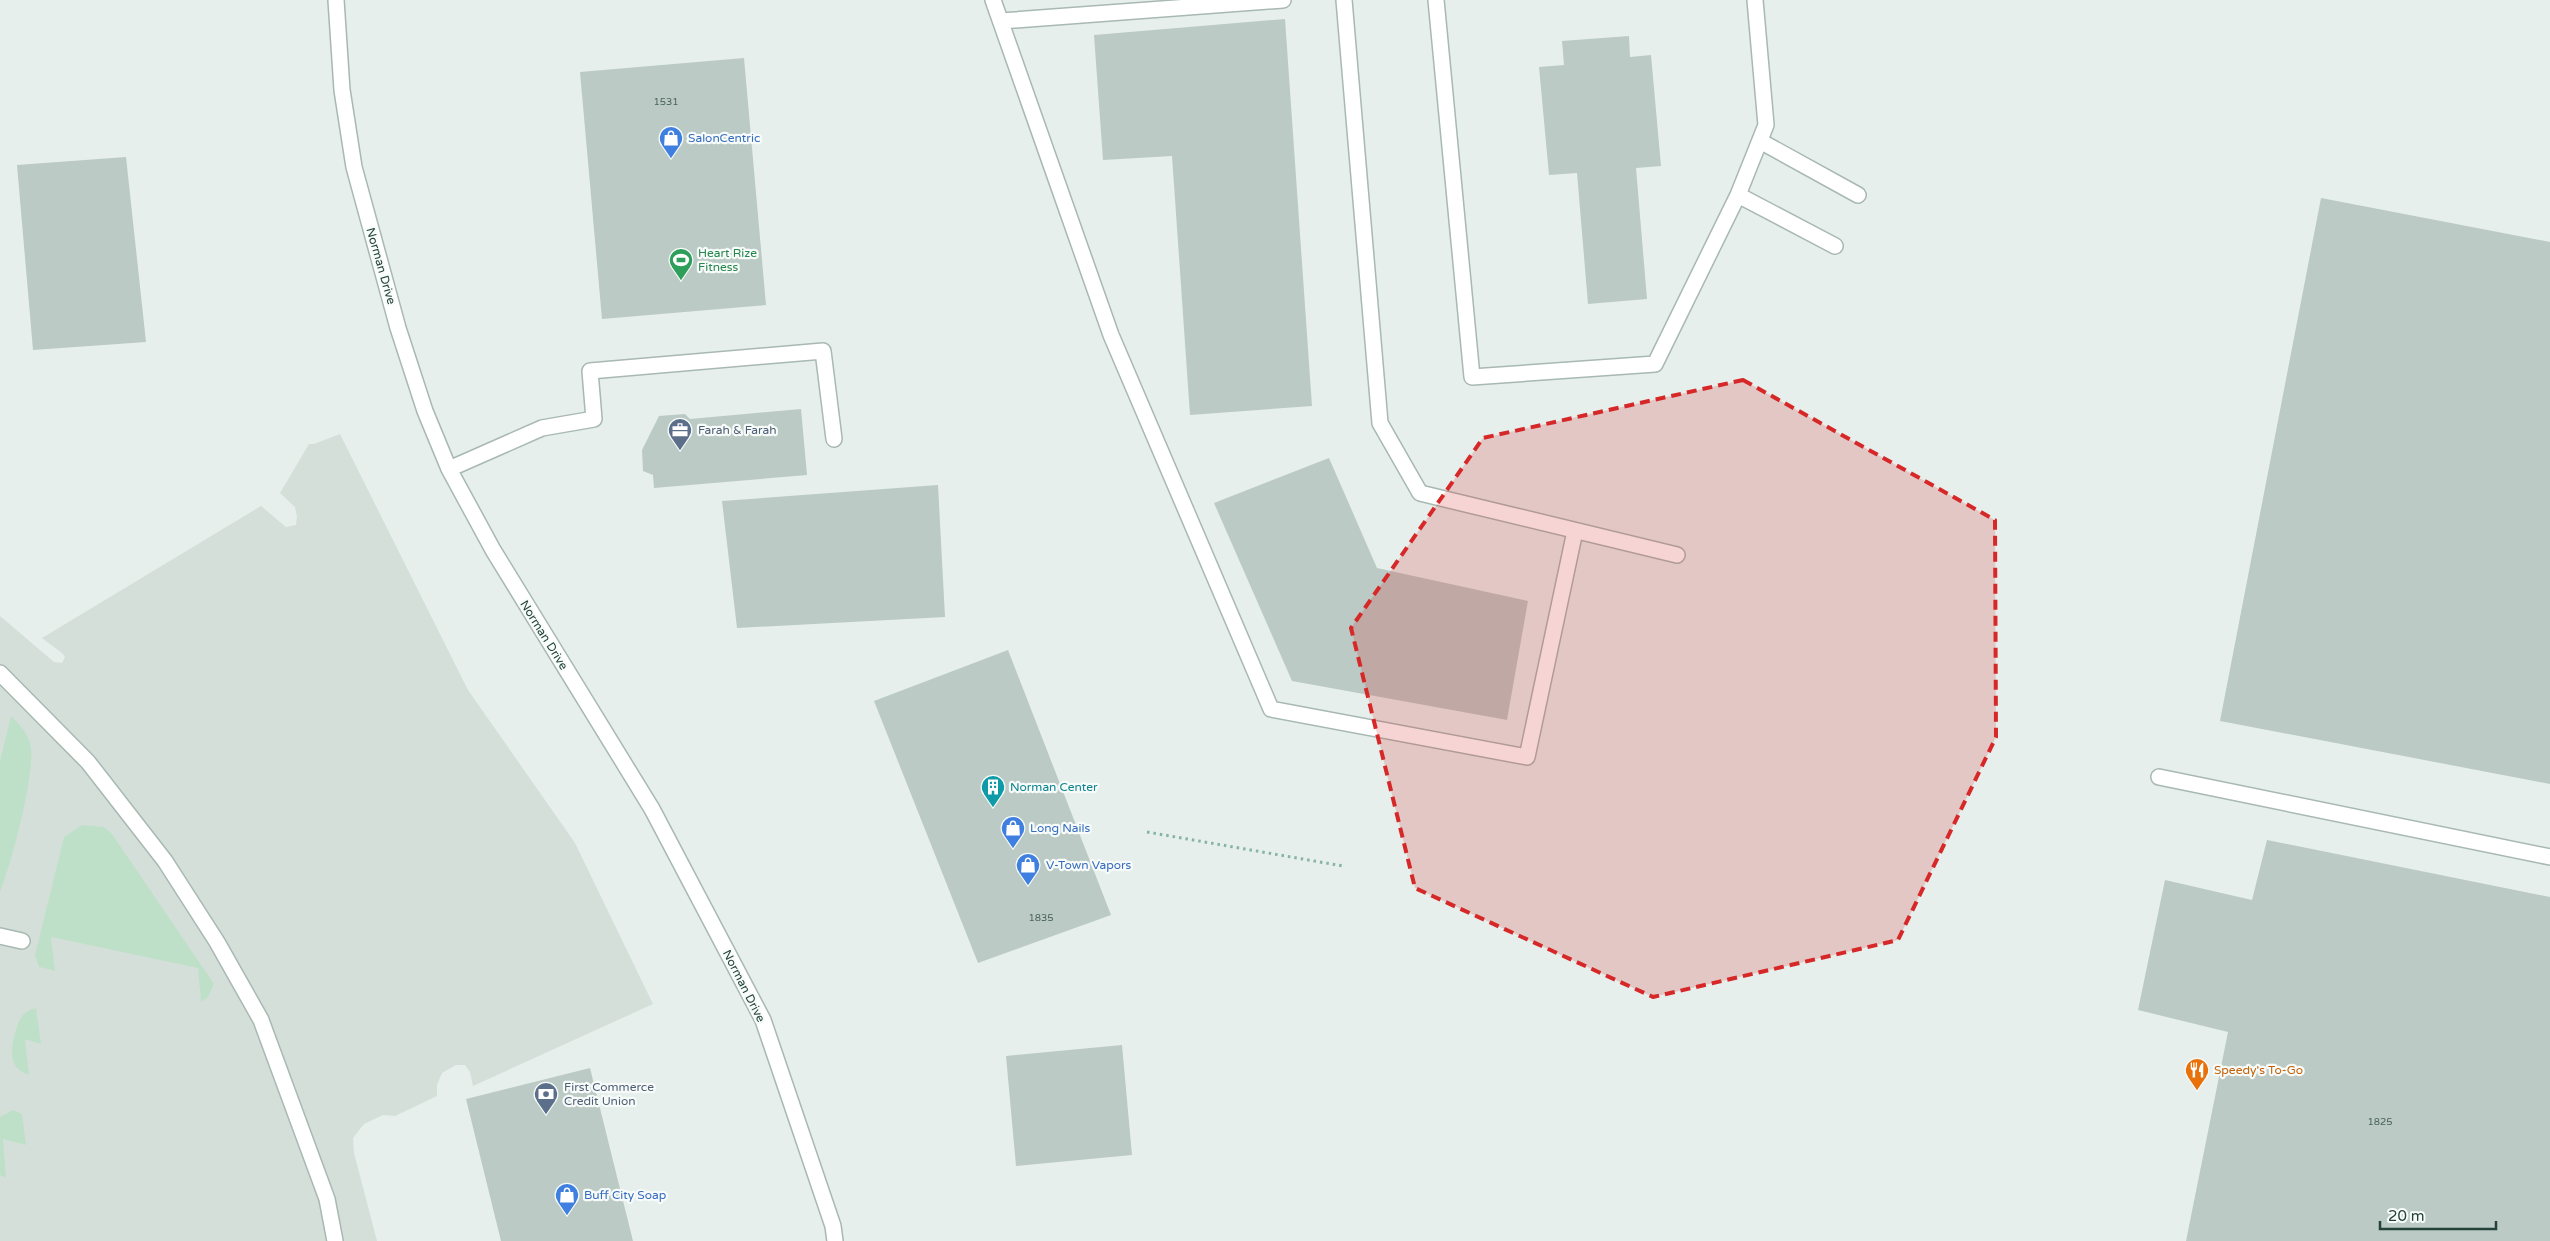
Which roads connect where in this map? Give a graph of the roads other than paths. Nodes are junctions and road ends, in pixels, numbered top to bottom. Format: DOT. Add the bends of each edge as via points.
graph roads {
  1 [pos="336,0"];
  2 [pos="994,0"];
  3 [pos="1283,0"];
  4 [pos="1344,0"];
  5 [pos="1436,0"];
  6 [pos="1756,0"];
  7 [pos="1001,21"];
  8 [pos="1760,141"];
  9 [pos="1738,195"];
  10 [pos="1858,195"];
  11 [pos="1835,246"];
  12 [pos="834,439"];
  13 [pos="449,469"];
  14 [pos="1575,530"];
  15 [pos="1677,555"];
  16 [pos="0,673"];
  17 [pos="2159,777"];
  18 [pos="2550,857"];
  19 [pos="0,936"];
  20 [pos="22,941"];
  21 [pos="335,1241"];
  22 [pos="835,1241"];
  1 -- 13 [label="street, Norman Drive" via="342,90 354,167 398,328 425,411"];
  2 -- 7 [label="street"];
  3 -- 7 [label="street"];
  4 -- 14 [label="street" via="1380,423 1420,493"];
  5 -- 9 [label="street" via="1472,377 1654,364"];
  6 -- 8 [label="street" via="1766,125"];
  7 -- 14 [label="street" via="1111,335 1271,709 1527,757"];
  8 -- 9 [label="street"];
  8 -- 10 [label="street"];
  9 -- 11 [label="street"];
  12 -- 13 [label="street" via="823,351 590,371 594,418 542,428"];
  13 -- 22 [label="street, Norman Drive" via="493,550 652,809 763,1020 833,1226"];
  14 -- 15 [label="street"];
  16 -- 21 [label="street" via="88,762 165,861 217,942 261,1020 327,1199"];
  17 -- 18 [label="street"];
  19 -- 20 [label="street"];
}
